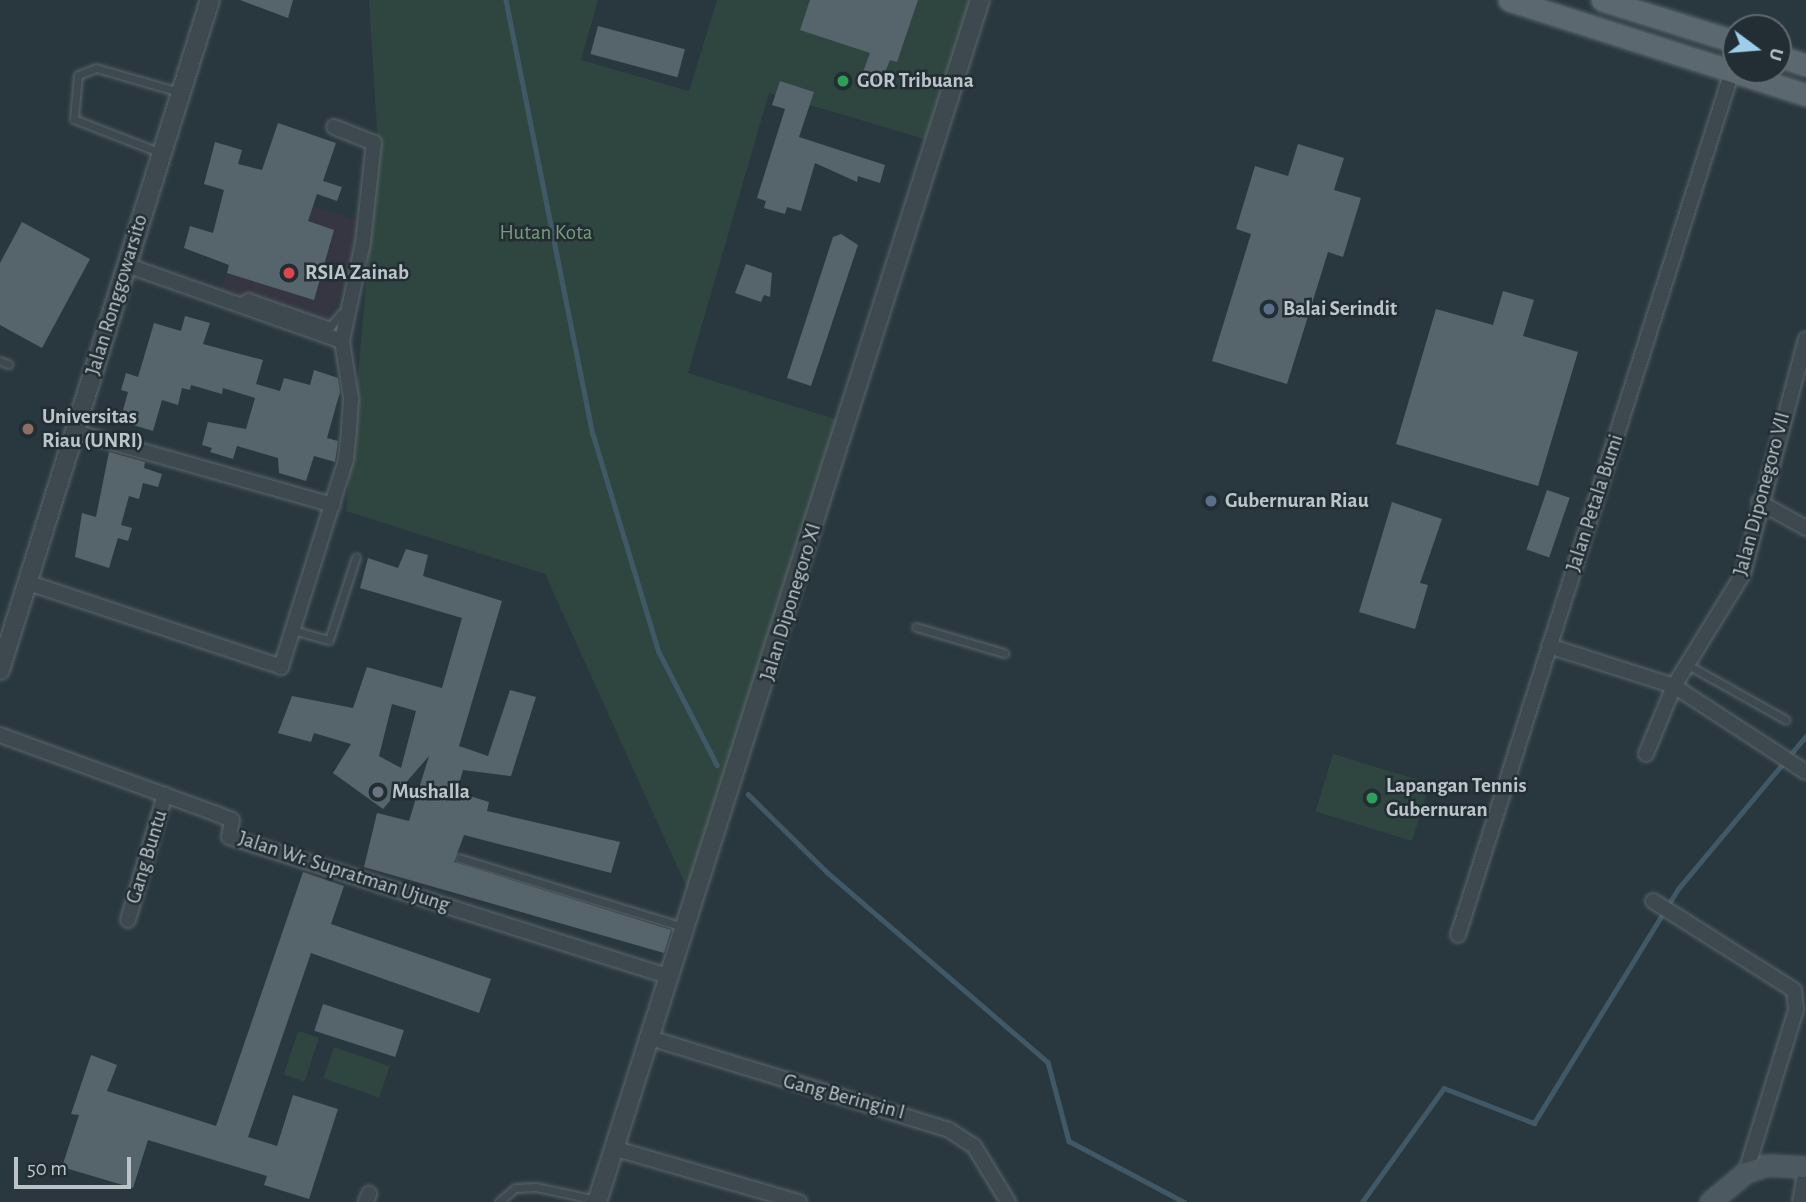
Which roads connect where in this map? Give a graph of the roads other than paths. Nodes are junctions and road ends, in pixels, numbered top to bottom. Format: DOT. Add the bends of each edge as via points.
graph roads {
  1 [pos="211,0"];
  2 [pos="980,0"];
  3 [pos="1509,0"];
  4 [pos="1602,0"];
  5 [pos="1635,5"];
  6 [pos="1722,37"];
  7 [pos="1722,68"];
  8 [pos="1728,84"];
  9 [pos="1772,84"];
  10 [pos="181,92"];
  11 [pos="1806,95"];
  12 [pos="334,127"];
  13 [pos="162,154"];
  14 [pos="126,265"];
  15 [pos="352,293"];
  16 [pos="236,303"];
  17 [pos="1806,339"];
  18 [pos="342,341"];
  19 [pos="75,432"];
  20 [pos="1759,502"];
  21 [pos="333,505"];
  22 [pos="1806,528"];
  23 [pos="356,557"];
  24 [pos="29,583"];
  25 [pos="916,627"];
  26 [pos="293,630"];
  27 [pos="1549,646"];
  28 [pos="1004,653"];
  29 [pos="1688,665"];
  30 [pos="0,670"];
  31 [pos="1674,686"];
  32 [pos="1786,720"];
  33 [pos="0,735"];
  34 [pos="1646,754"];
  35 [pos="1806,772"];
  36 [pos="165,794"];
  37 [pos="459,858"];
  38 [pos="1653,901"];
  39 [pos="128,920"];
  40 [pos="683,928"];
  41 [pos="1458,935"];
  42 [pos="668,975"];
  43 [pos="647,1037"];
  44 [pos="613,1148"];
  45 [pos="1806,1167"];
  46 [pos="1746,1172"];
  47 [pos="597,1201"];
  48 [pos="499,1202"];
  49 [pos="799,1202"];
  50 [pos="1008,1202"];
  51 [pos="1710,1202"];
  52 [pos="1800,1202"];
  1 -- 10 [label="street, Jalan Ronggowarsito"];
  2 -- 40 [label="street, Jalan Diponegoro XI" via="745,746"];
  3 -- 7 [label="main road"];
  4 -- 5 [label="main road"];
  5 -- 6 [label="main road"];
  8 -- 27 [label="street, Jalan Petala Bumi"];
  9 -- 11 [label="main road"];
  10 -- 13 [label="street, Jalan Ronggowarsito"];
  10 -- 13 [label="lane" via="96,68 78,75 74,119"];
  12 -- 15 [label="street" via="374,143"];
  13 -- 14 [label="street, Jalan Ronggowarsito"];
  14 -- 16 [label="street"];
  14 -- 19 [label="street, Jalan Ronggowarsito"];
  15 -- 16 [label="lane" via="331,326 248,297"];
  15 -- 18 [label="street"];
  16 -- 18 [label="street"];
  17 -- 20 [label="street, Jalan Diponegoro VII"];
  18 -- 21 [label="street" via="351,398 346,459"];
  19 -- 21 [label="street"];
  19 -- 24 [label="street, Jalan Ronggowarsito"];
  20 -- 22 [label="street"];
  20 -- 29 [label="street, Jalan Diponegoro VII" via="1742,574"];
  21 -- 26 [label="street"];
  23 -- 26 [label="lane" via="329,640"];
  24 -- 26 [label="street" via="281,667"];
  24 -- 30 [label="street, Jalan Ronggowarsito"];
  25 -- 28 [label="lane"];
  27 -- 31 [label="street"];
  27 -- 41 [label="street, Jalan Petala Bumi"];
  29 -- 31 [label="street, Jalan Diponegoro VII"];
  29 -- 32 [label="lane"];
  31 -- 34 [label="street, Jalan Diponegoro VII"];
  31 -- 35 [label="street"];
  33 -- 36 [label="street, Jalan Wr. Supratman Ujung"];
  36 -- 39 [label="street, Gang Buntu"];
  36 -- 42 [label="street, Jalan Wr. Supratman Ujung" via="232,820 229,837"];
  37 -- 40 [label="lane"];
  38 -- 46 [label="street" via="1794,990 1796,1010"];
  40 -- 42 [label="street, Jalan Diponegoro XI"];
  42 -- 43 [label="street, Jalan Diponegoro XI"];
  43 -- 44 [label="street, Jalan Diponegoro XI"];
  43 -- 50 [label="street, Gang Beringin I" via="949,1129 974,1146"];
  44 -- 47 [label="street, Jalan Diponegoro XI"];
  44 -- 49 [label="street"];
  45 -- 46 [label="main road" via="1767,1165"];
  45 -- 52 [label="street"];
  46 -- 51 [label="main road"];
  47 -- 48 [label="lane" via="536,1187 515,1188"];
}
